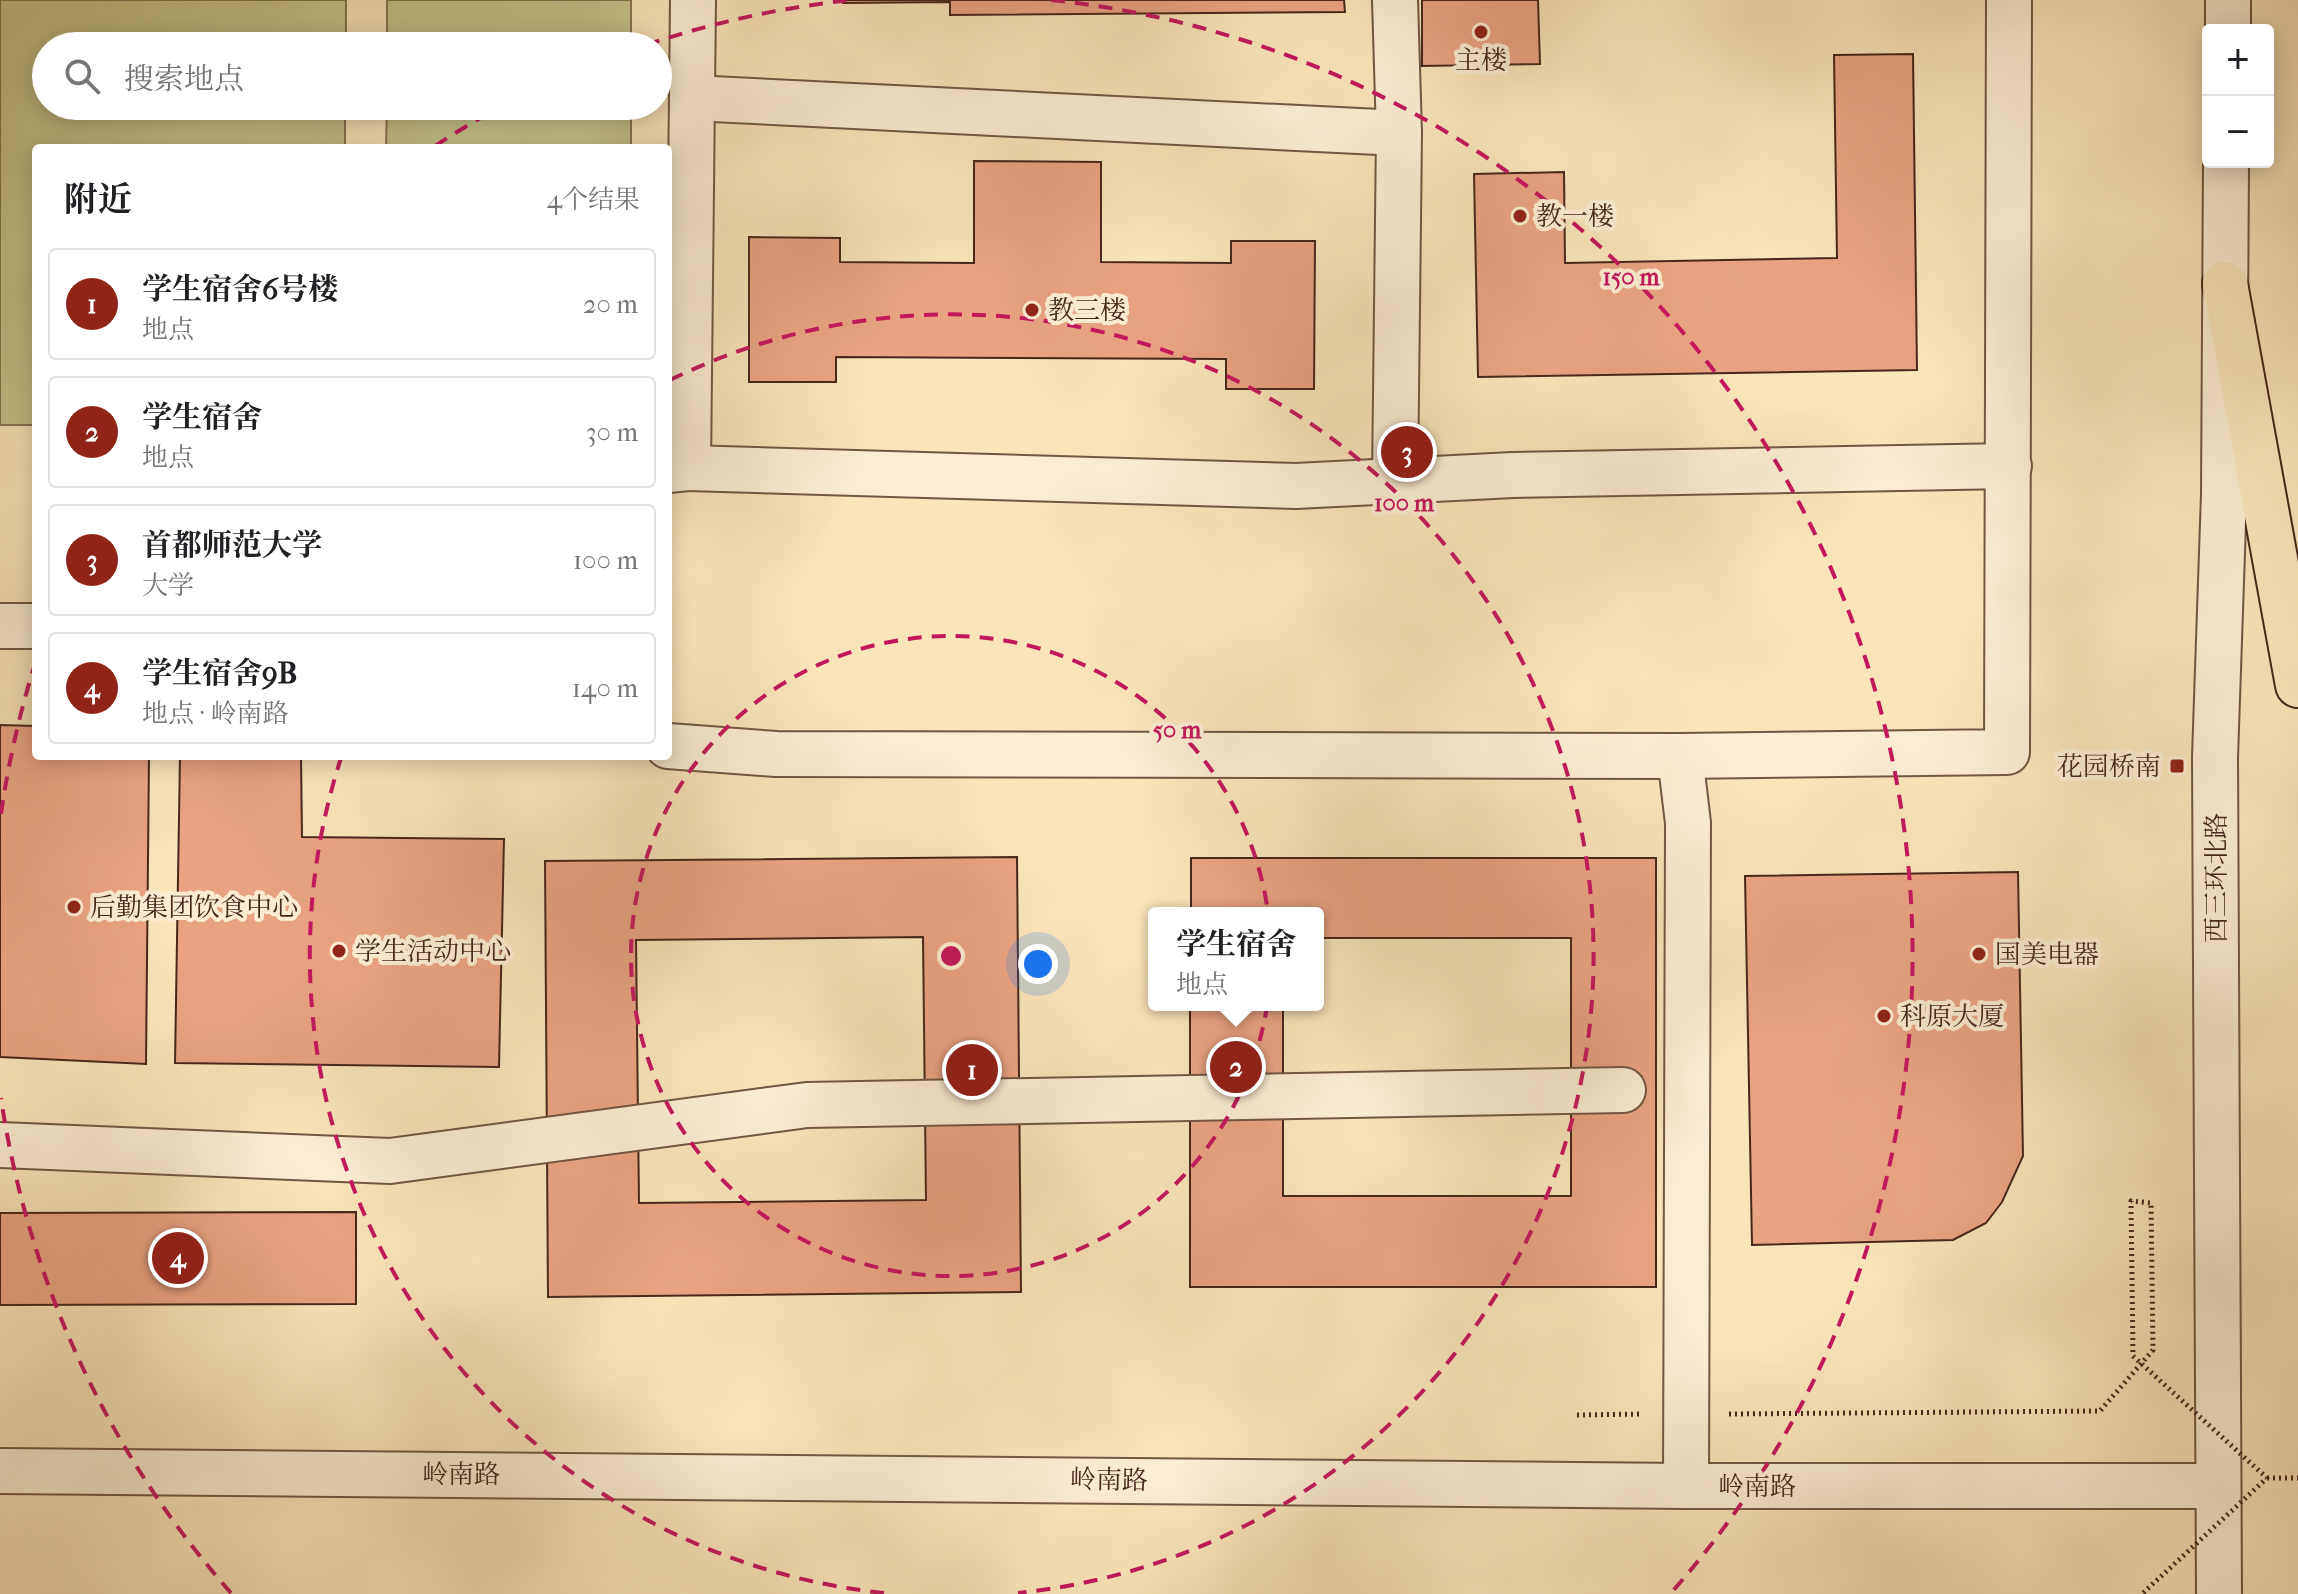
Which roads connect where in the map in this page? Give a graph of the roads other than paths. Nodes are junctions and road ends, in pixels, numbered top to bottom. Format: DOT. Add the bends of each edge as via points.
graph roads {
  1 [pos="693,0"];
  2 [pos="1395,0"];
  3 [pos="2009,0"];
  4 [pos="2228,0"];
  5 [pos="2228,24"];
  6 [pos="692,98"];
  7 [pos="1399,133"];
  8 [pos="2226,168"];
  9 [pos="2225,284"];
  10 [pos="2009,466"];
  11 [pos="678,469"];
  12 [pos="1395,481"];
  13 [pos="0,626"];
  14 [pos="32,626"];
  15 [pos="2298,685"];
  16 [pos="672,746"];
  17 [pos="1680,756"];
  18 [pos="1623,1090"];
  19 [pos="0,1145"];
  20 [pos="0,1471"];
  21 [pos="1686,1486"];
  22 [pos="2218,1486"];
  23 [pos="2219,1594"];
  1 -- 6 [label="street"];
  2 -- 7 [label="street"];
  3 -- 10 [label="street"];
  4 -- 5 [label="street"];
  6 -- 7 [label="street"];
  6 -- 11 [label="street"];
  7 -- 12 [label="street"];
  8 -- 9 [label="street, 西三环北路"];
  9 -- 15 [label="highway"];
  9 -- 22 [label="street, 西三环北路" via="2215,757"];
  10 -- 12 [label="street"];
  10 -- 17 [label="street" via="2007,752"];
  11 -- 12 [label="street" via="1296,486"];
  13 -- 14 [label="street"];
  16 -- 17 [label="street" via="776,754"];
  17 -- 21 [label="street" via="1688,823"];
  18 -- 19 [label="street" via="807,1105 390,1161"];
  20 -- 21 [label="street, 岭南路"];
  21 -- 22 [label="street, 岭南路"];
  22 -- 23 [label="street, 西三环北路"];
}
